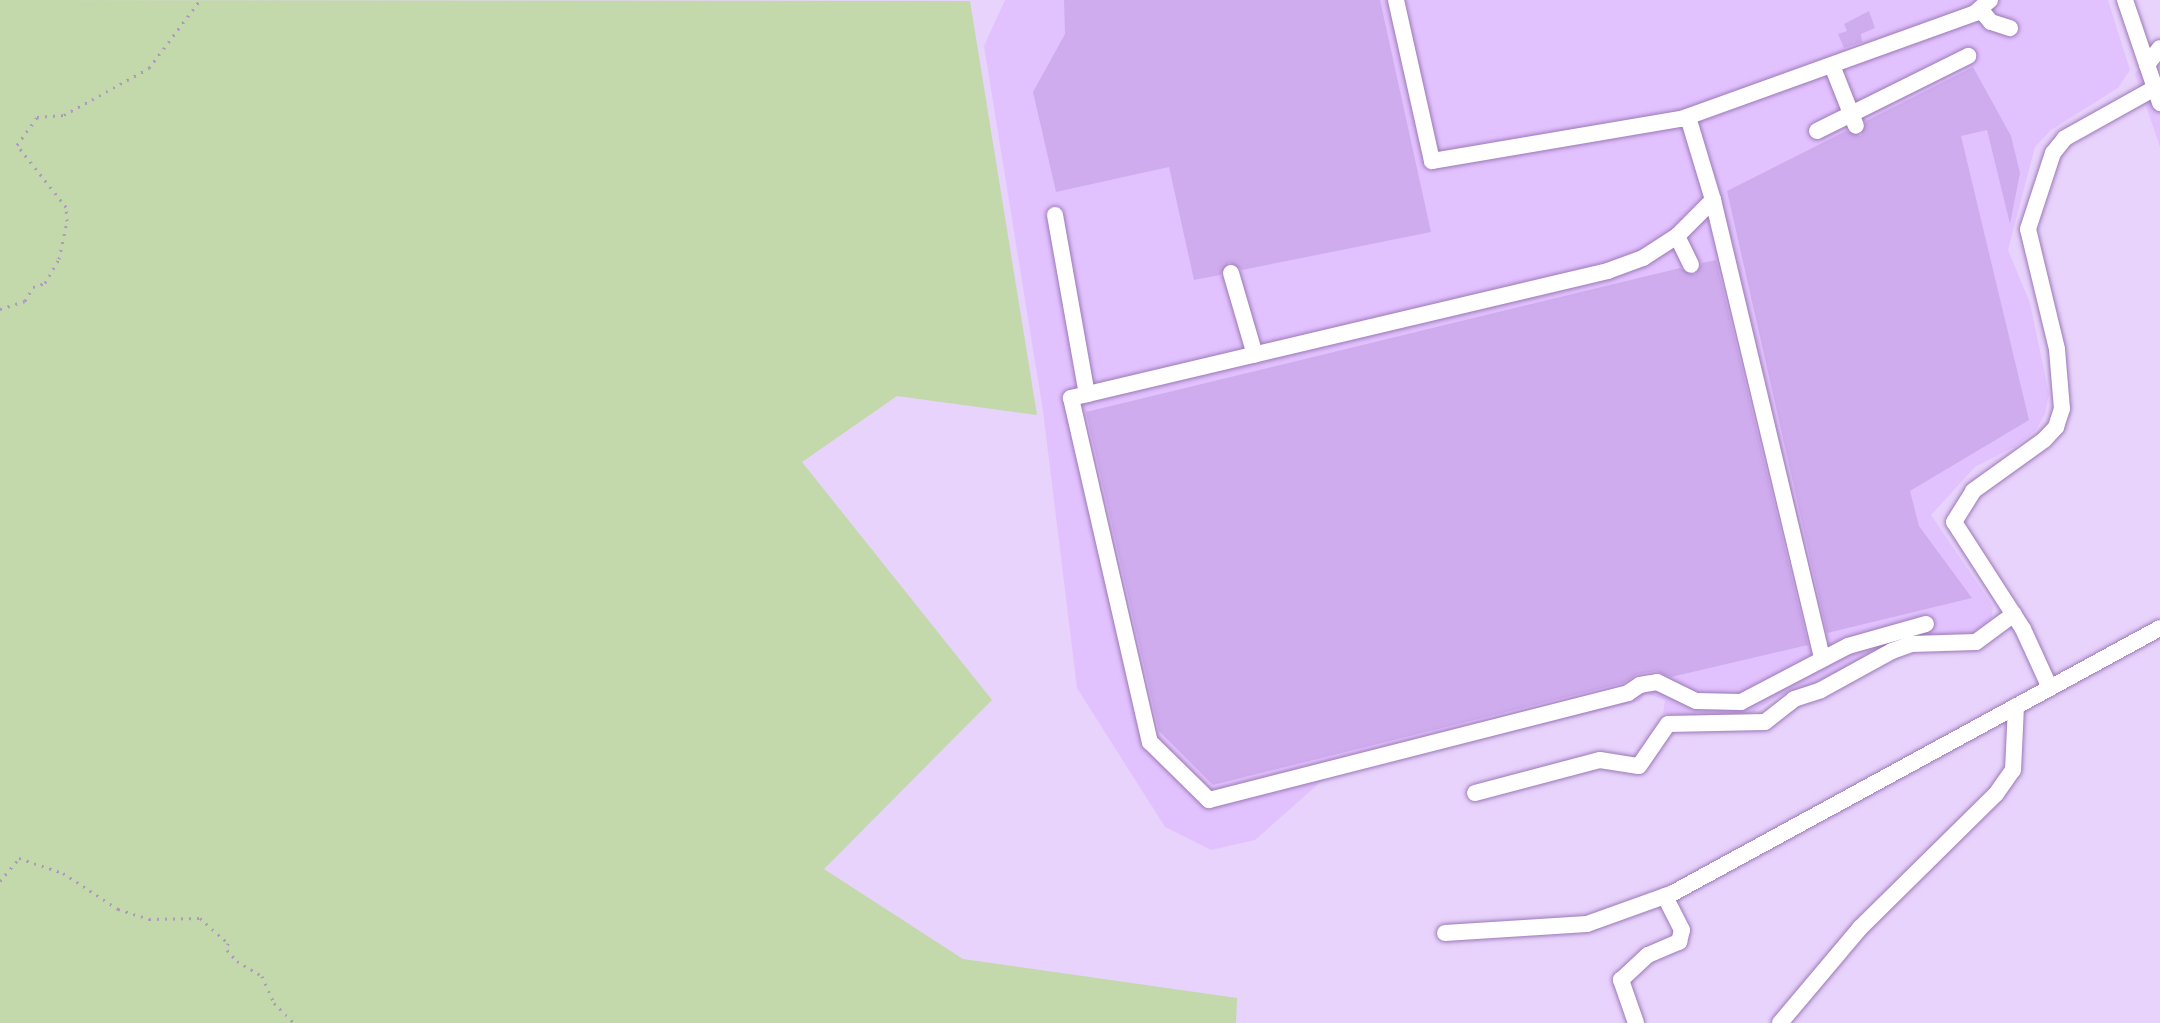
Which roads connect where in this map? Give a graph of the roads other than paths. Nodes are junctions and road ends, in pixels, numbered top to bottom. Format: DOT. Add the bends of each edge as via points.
graph roads {
  1 [pos="1396,0"];
  2 [pos="2125,0"];
  3 [pos="1985,4"];
  4 [pos="2010,28"];
  5 [pos="2160,48"];
  6 [pos="1968,56"];
  7 [pos="2147,65"];
  8 [pos="1833,68"];
  9 [pos="2158,96"];
  10 [pos="1688,117"];
  11 [pos="1854,120"];
  12 [pos="1817,131"];
  13 [pos="1713,200"];
  14 [pos="1055,215"];
  15 [pos="1677,236"];
  16 [pos="1691,265"];
  17 [pos="1231,273"];
  18 [pos="1255,355"];
  19 [pos="1087,394"];
  20 [pos="2014,614"];
  21 [pos="1926,624"];
  22 [pos="2160,628"];
  23 [pos="1822,658"];
  24 [pos="2050,688"];
  25 [pos="2016,706"];
  26 [pos="1475,793"];
  27 [pos="1665,896"];
  28 [pos="1445,933"];
  29 [pos="1636,1023"];
  30 [pos="1780,1023"];
  1 -- 10 [label="street" via="1432,161"];
  2 -- 7 [label="street"];
  3 -- 4 [label="street" via="1991,22"];
  3 -- 8 [label="street"];
  5 -- 7 [label="street"];
  6 -- 11 [label="street"];
  7 -- 9 [label="street"];
  8 -- 10 [label="street"];
  8 -- 11 [label="street"];
  9 -- 20 [label="street" via="2065,138 2053,153 2028,229 2057,349 2062,409 2050,434 1973,491 1954,522"];
  10 -- 13 [label="street"];
  11 -- 12 [label="street"];
  13 -- 15 [label="street"];
  13 -- 23 [label="street"];
  14 -- 19 [label="street"];
  15 -- 16 [label="street"];
  15 -- 18 [label="street" via="1643,258 1608,271"];
  17 -- 18 [label="street"];
  18 -- 19 [label="street"];
  19 -- 23 [label="street" via="1071,398 1150,742 1209,800 1628,693 1640,685 1657,682 1696,701 1741,702"];
  20 -- 24 [label="street"];
  20 -- 26 [label="street" via="1976,642 1911,644 1892,651 1794,699 1765,722 1668,724 1639,766 1600,760"];
  21 -- 23 [label="street"];
  22 -- 24 [label="street"];
  24 -- 25 [label="street"];
  25 -- 27 [label="street"];
  25 -- 30 [label="street" via="2013,770 1996,794 1860,928"];
  27 -- 28 [label="street" via="1587,924"];
  27 -- 29 [label="street" via="1682,930 1679,942 1648,955 1621,980"];
}
